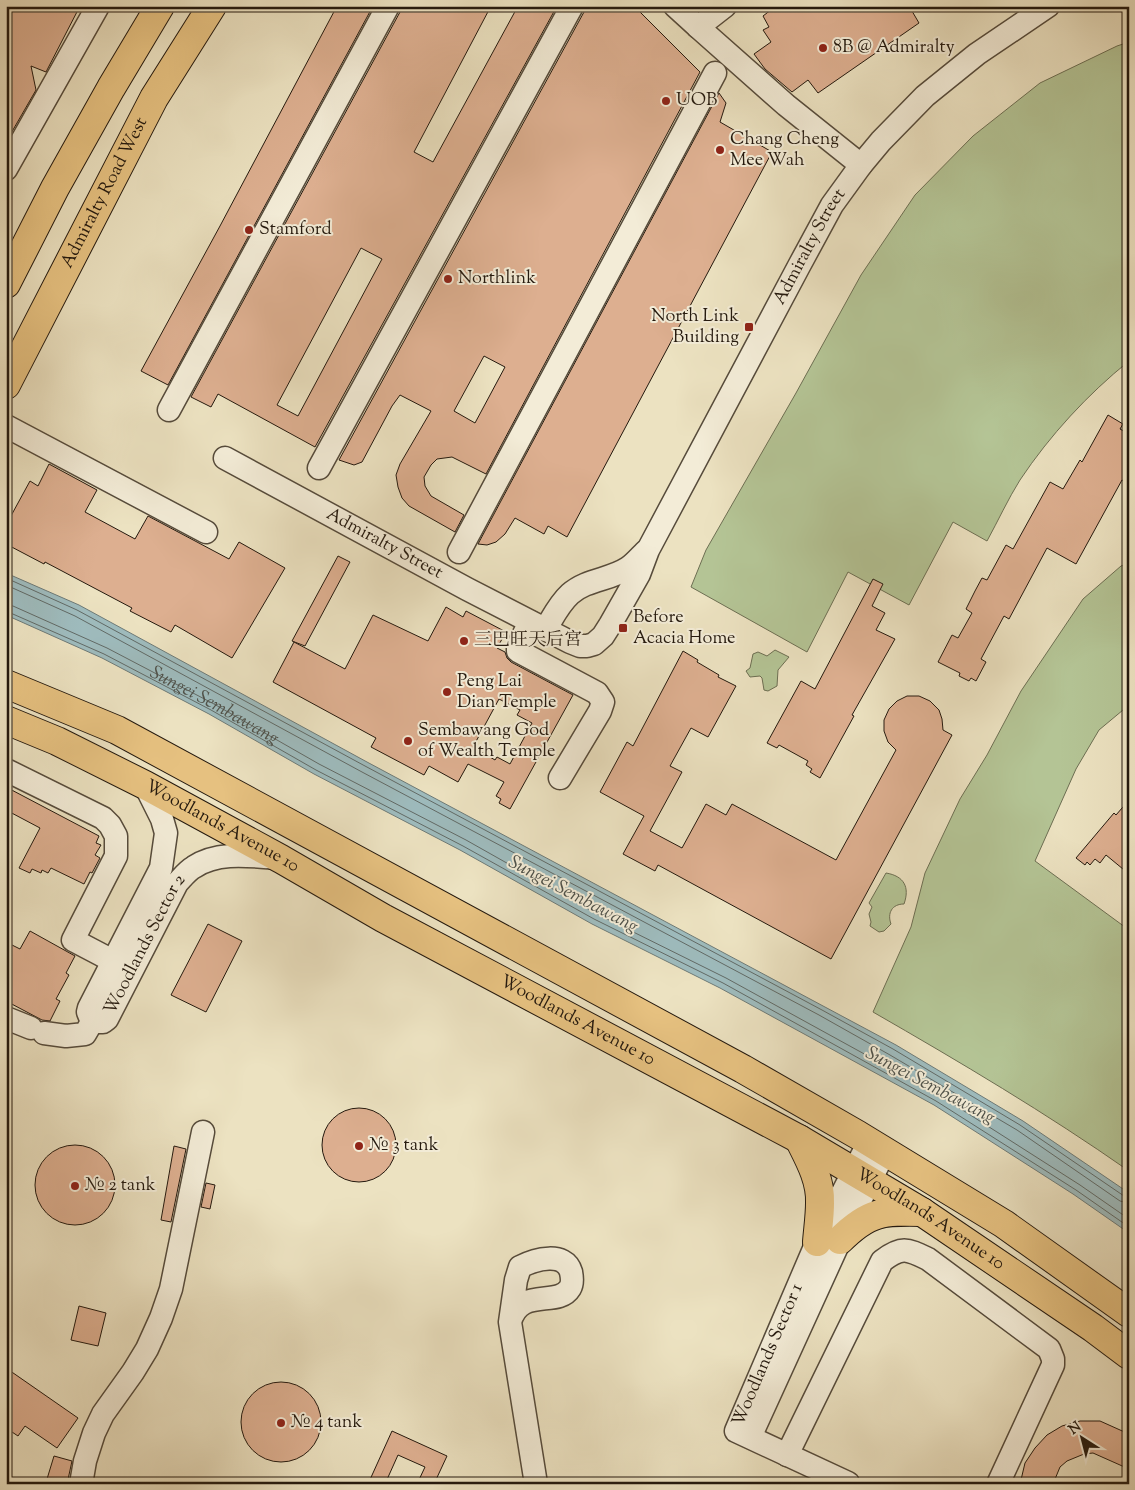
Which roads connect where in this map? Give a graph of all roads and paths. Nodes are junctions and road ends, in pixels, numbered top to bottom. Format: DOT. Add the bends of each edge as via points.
graph roads {
  1 [pos="98,6"];
  2 [pos="160,6"];
  3 [pos="212,6"];
  4 [pos="388,6"];
  5 [pos="572,6"];
  6 [pos="675,6"];
  7 [pos="725,6"];
  8 [pos="1048,6"];
  9 [pos="698,27"];
  10 [pos="715,73"];
  11 [pos="860,165"];
  12 [pos="6,169"];
  13 [pos="6,284"];
  14 [pos="6,385"];
  15 [pos="169,410"];
  16 [pos="6,426"];
  17 [pos="225,458"];
  18 [pos="319,468"];
  19 [pos="206,532"];
  20 [pos="648,550"];
  21 [pos="459,552"];
  22 [pos="538,626"];
  23 [pos="570,642"];
  24 [pos="554,671"];
  25 [pos="6,684"];
  26 [pos="6,720"];
  27 [pos="6,770"];
  28 [pos="560,778"];
  29 [pos="145,784"];
  30 [pos="281,859"];
  31 [pos="139,957"];
  32 [pos="112,961"];
  33 [pos="6,1018"];
  34 [pos="92,1022"];
  35 [pos="203,1132"];
  36 [pos="799,1139"];
  37 [pos="877,1147"];
  38 [pos="862,1175"];
  39 [pos="922,1212"];
  40 [pos="829,1241"];
  41 [pos="1129,1313"];
  42 [pos="510,1322"];
  43 [pos="1129,1355"];
  44 [pos="787,1455"];
  45 [pos="848,1483"];
  46 [pos="81,1484"];
  47 [pos="536,1484"];
  48 [pos="998,1484"];
  1 -- 12 [label="street"];
  2 -- 13 [label="main road" via="64,171"];
  3 -- 14 [label="main road, Admiralty Road West" via="154,98"];
  4 -- 15 [label="street"];
  5 -- 18 [label="street"];
  6 -- 9 [label="street"];
  7 -- 9 [label="street"];
  8 -- 11 [label="street, Admiralty Street" via="977,54 925,96"];
  9 -- 11 [label="street"];
  10 -- 21 [label="street"];
  11 -- 20 [label="street, Admiralty Street" via="818,231"];
  16 -- 19 [label="street"];
  17 -- 22 [label="street, Admiralty Street"];
  20 -- 22 [label="street, Admiralty Street" via="628,568 585,584 570,594"];
  20 -- 23 [label="street, Admiralty Street" via="639,574 603,636 587,646"];
  22 -- 23 [label="street, Admiralty Street"];
  22 -- 24 [label="street" via="518,646 518,652"];
  23 -- 24 [label="street"];
  24 -- 28 [label="street" via="597,693 603,702"];
  25 -- 37 [label="main road, Woodlands Avenue 10" via="117,730 668,1027"];
  26 -- 29 [label="main road, Woodlands Avenue 10"];
  27 -- 32 [label="street" via="103,818 110,825 116,836 116,856 73,940"];
  29 -- 30 [label="main road, Woodlands Avenue 10"];
  29 -- 32 [label="street, Woodlands Sector 2" via="166,833 161,868"];
  30 -- 31 [label="street, Woodlands Sector 2" via="233,855 193,867 177,883"];
  30 -- 36 [label="main road, Woodlands Avenue 10" via="383,918"];
  31 -- 32 [label="street" via="128,964"];
  31 -- 34 [label="street, Woodlands Sector 2" via="107,1019"];
  32 -- 34 [label="street, Woodlands Sector 2" via="89,1008"];
  33 -- 34 [label="street" via="37,1030 66,1036 85,1034"];
  35 -- 46 [label="street" via="172,1288 147,1349 100,1421 85,1461"];
  36 -- 38 [label="main road, Woodlands Avenue 10"];
  36 -- 40 [label="main road" via="817,1183"];
  37 -- 38 [label="street, Woodlands Sector 1"];
  37 -- 41 [label="main road, Woodlands Avenue 10" via="1004,1224"];
  38 -- 39 [label="main road, Woodlands Avenue 10"];
  38 -- 40 [label="street, Woodlands Sector 1"];
  39 -- 40 [label="main road" via="876,1214"];
  39 -- 43 [label="main road, Woodlands Avenue 10"];
  40 -- 44 [label="street, Woodlands Sector 1" via="749,1438"];
  42 -- 47 [label="street"];
  44 -- 45 [label="street"];
  44 -- 48 [label="street" via="882,1261 891,1254 908,1250 928,1259 1049,1349 1053,1359"];
}
